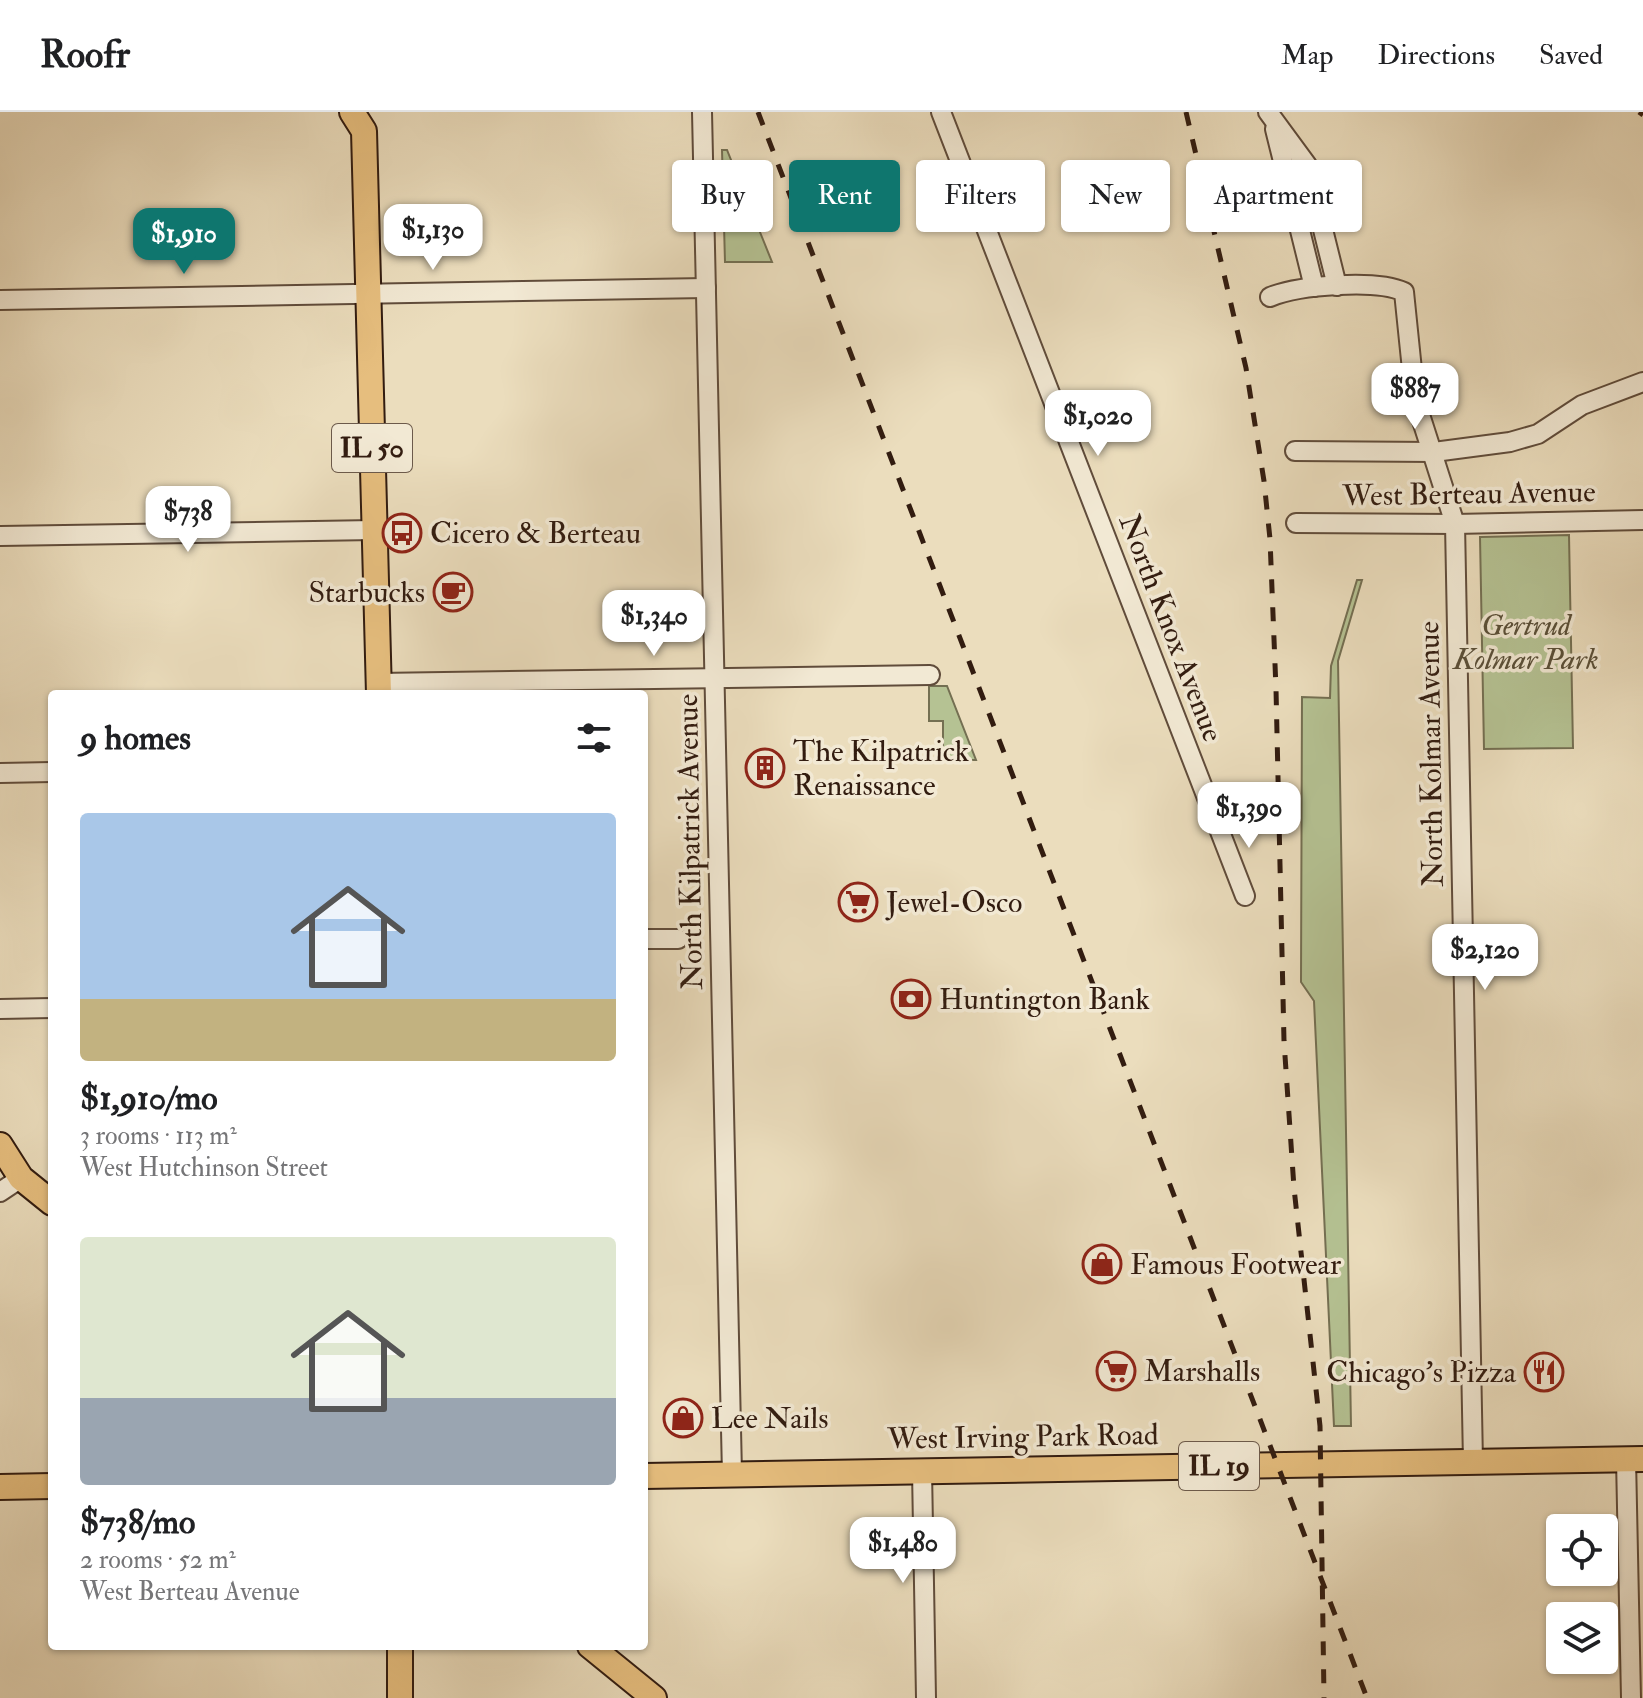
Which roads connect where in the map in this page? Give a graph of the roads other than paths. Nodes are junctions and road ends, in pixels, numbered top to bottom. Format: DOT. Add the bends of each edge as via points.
graph roads {
  1 [pos="702,112"];
  2 [pos="941,112"];
  3 [pos="1270,115"];
  4 [pos="364,118"];
  5 [pos="1337,286"];
  6 [pos="1314,287"];
  7 [pos="706,288"];
  8 [pos="368,294"];
  9 [pos="1270,297"];
  10 [pos="0,300"];
  11 [pos="1643,382"];
  12 [pos="1295,451"];
  13 [pos="1434,452"];
  14 [pos="1643,520"];
  15 [pos="1296,523"];
  16 [pos="1455,524"];
  17 [pos="374,530"];
  18 [pos="0,536"];
  19 [pos="930,675"];
  20 [pos="714,678"];
  21 [pos="378,689"];
  22 [pos="48,772"];
  23 [pos="0,773"];
  24 [pos="1245,896"];
  25 [pos="648,939"];
  26 [pos="678,939"];
  27 [pos="48,1008"];
  28 [pos="0,1009"];
  29 [pos="0,1145"];
  30 [pos="21,1178"];
  31 [pos="0,1192"];
  32 [pos="48,1200"];
  33 [pos="1634,1459"];
  34 [pos="1473,1462"];
  35 [pos="922,1470"];
  36 [pos="732,1474"];
  37 [pos="648,1476"];
  38 [pos="48,1486"];
  39 [pos="0,1487"];
  40 [pos="400,1650"];
  41 [pos="595,1650"];
  42 [pos="400,1698"];
  43 [pos="654,1698"];
  44 [pos="926,1698"];
  45 [pos="1631,1698"];
  1 -- 7 [label="street, North Kilpatrick Avenue"];
  2 -- 24 [label="street, North Knox Avenue"];
  3 -- 5 [label="street" via="1307,165"];
  3 -- 6 [label="street"];
  4 -- 8 [label="main road, IL 50"];
  5 -- 6 [label="street"];
  5 -- 13 [label="street, North Kolmar Avenue" via="1404,292 1414,390"];
  6 -- 9 [label="street"];
  7 -- 8 [label="street"];
  7 -- 20 [label="street, North Kilpatrick Avenue"];
  8 -- 10 [label="street"];
  8 -- 17 [label="main road, IL 50"];
  11 -- 13 [label="street" via="1582,405 1538,434"];
  12 -- 13 [label="street"];
  13 -- 16 [label="street, North Kolmar Avenue"];
  14 -- 16 [label="street, West Berteau Avenue"];
  15 -- 16 [label="street, West Berteau Avenue"];
  16 -- 34 [label="street, North Kolmar Avenue"];
  17 -- 18 [label="street"];
  17 -- 21 [label="main road, IL 50"];
  19 -- 20 [label="street"];
  20 -- 21 [label="street"];
  20 -- 36 [label="street, North Kilpatrick Avenue"];
  22 -- 23 [label="street"];
  25 -- 26 [label="street"];
  27 -- 28 [label="street"];
  29 -- 30 [label="main road"];
  30 -- 31 [label="street"];
  30 -- 32 [label="main road"];
  33 -- 34 [label="main road, West Irving Park Road / IL 19"];
  33 -- 45 [label="street"];
  34 -- 35 [label="main road, West Irving Park Road / IL 19"];
  35 -- 36 [label="main road, West Irving Park Road / IL 19"];
  35 -- 44 [label="street"];
  36 -- 37 [label="main road, West Irving Park Road / IL 19"];
  38 -- 39 [label="main road"];
  40 -- 42 [label="main road"];
  41 -- 43 [label="main road"];
}
